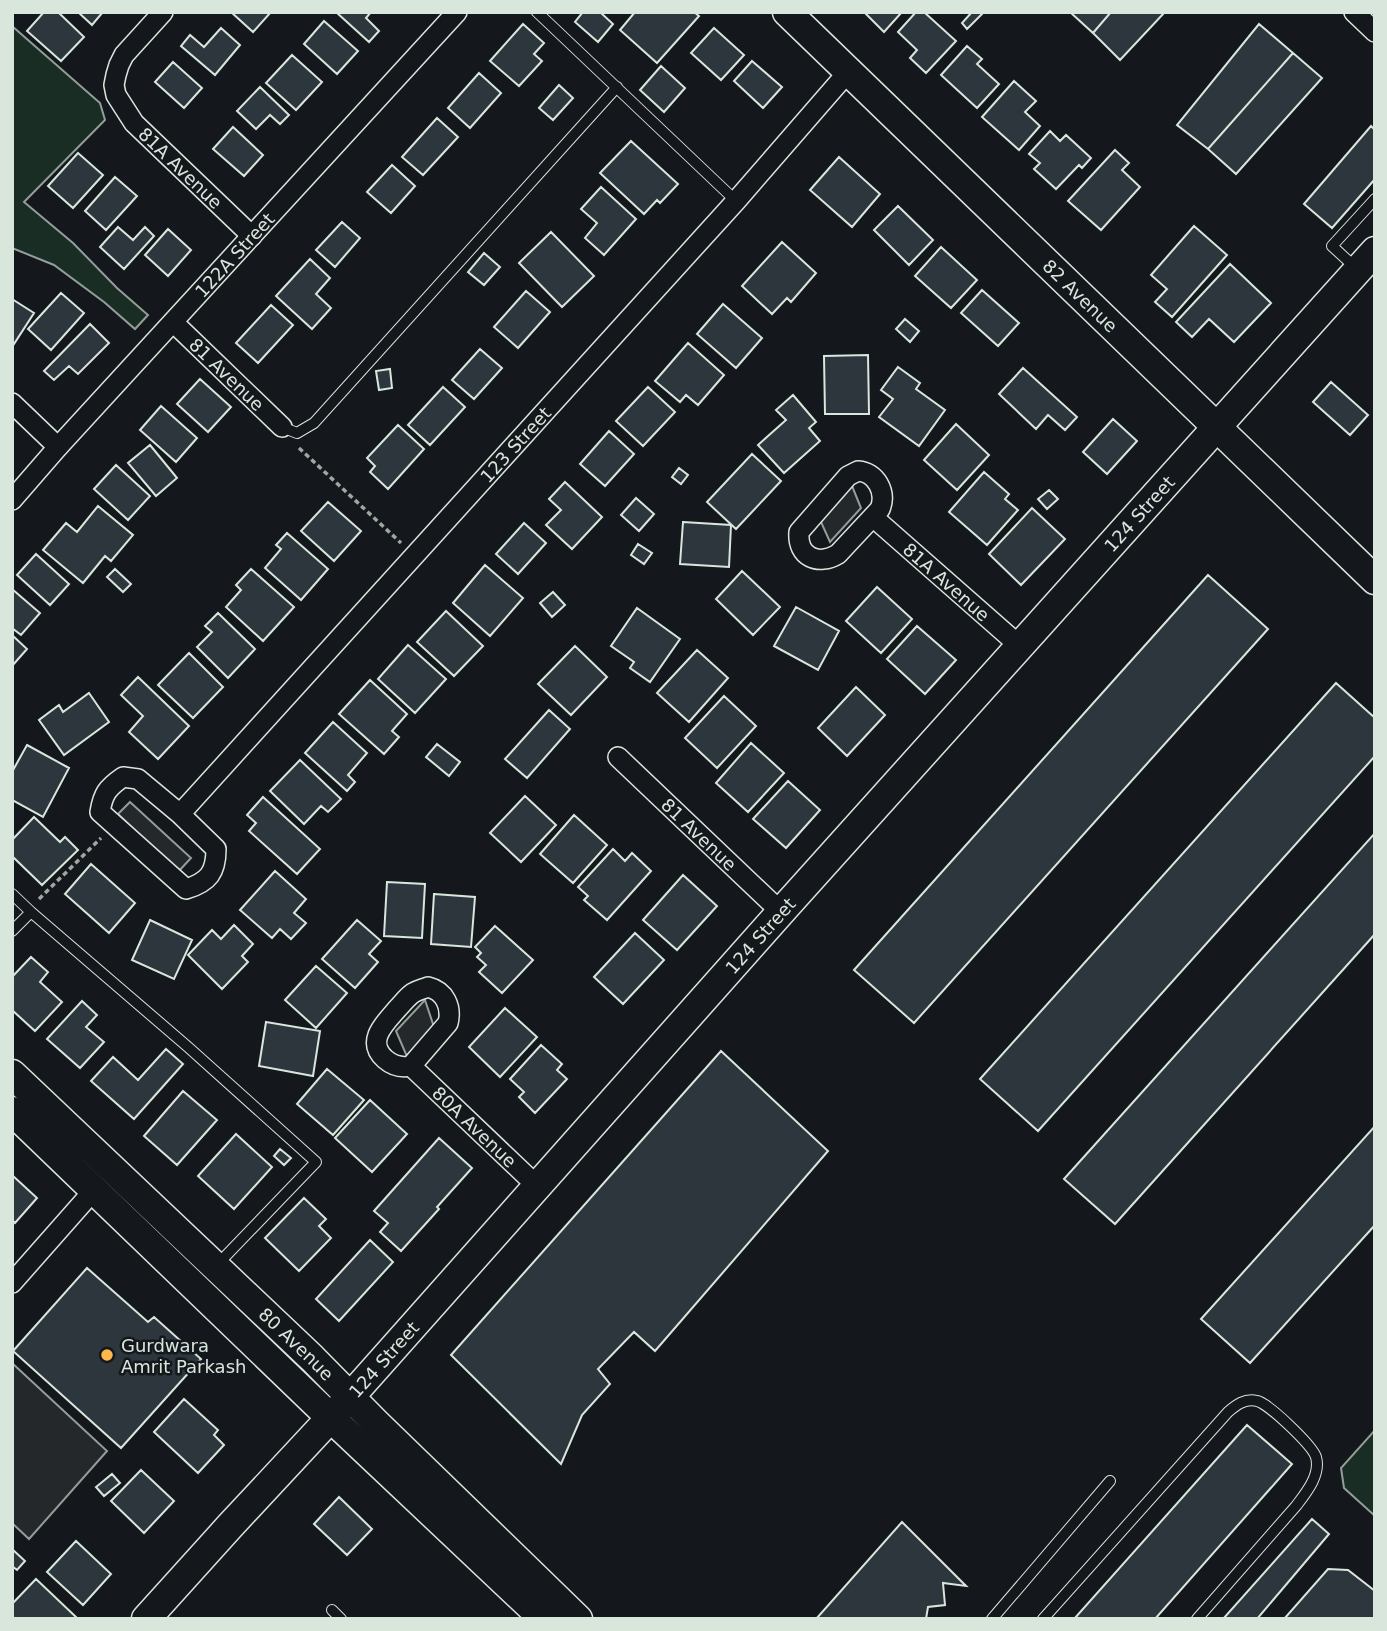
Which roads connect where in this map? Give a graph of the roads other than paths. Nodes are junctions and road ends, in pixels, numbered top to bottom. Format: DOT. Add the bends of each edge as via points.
graph roads {
  1 [pos="163,12"];
  2 [pos="457,12"];
  3 [pos="537,12"];
  4 [pos="786,12"];
  5 [pos="1354,12"];
  6 [pos="1375,32"];
  7 [pos="848,72"];
  8 [pos="617,87"];
  9 [pos="1375,199"];
  10 [pos="736,201"];
  11 [pos="252,236"];
  12 [pos="1366,261"];
  13 [pos="173,322"];
  14 [pos="12,403"];
  15 [pos="282,427"];
  16 [pos="1216,428"];
  17 [pos="58,447"];
  18 [pos="12,500"];
  19 [pos="873,517"];
  20 [pos="1375,580"];
  21 [pos="1021,647"];
  22 [pos="618,757"];
  23 [pos="180,814"];
  24 [pos="12,894"];
  25 [pos="33,908"];
  26 [pos="781,912"];
  27 [pos="12,931"];
  28 [pos="411,1066"];
  29 [pos="12,1074"];
  30 [pos="12,1111"];
  31 [pos="537,1186"];
  32 [pos="94,1190"];
  33 [pos="179,1232"];
  34 [pos="215,1267"];
  35 [pos="12,1283"];
  36 [pos="340,1407"];
  37 [pos="1110,1481"];
  38 [pos="332,1610"];
  39 [pos="146,1619"];
  40 [pos="341,1619"];
  41 [pos="544,1619"];
  42 [pos="578,1619"];
  43 [pos="992,1619"];
  44 [pos="1043,1619"];
  45 [pos="1197,1619"];
  1 -- 11 [label="street, 81A Avenue" via="124,55 114,85 116,95 134,123"];
  2 -- 11 [label="street, 122A Street"];
  3 -- 8 [label="lane"];
  4 -- 7 [label="street, 82 Avenue"];
  5 -- 6 [label="street"];
  7 -- 10 [label="street, 123 Street"];
  7 -- 16 [label="street, 82 Avenue"];
  8 -- 10 [label="lane"];
  8 -- 15 [label="lane" via="314,423 297,433"];
  9 -- 12 [label="lane" via="1332,246"];
  10 -- 23 [label="street, 123 Street"];
  11 -- 13 [label="street, 122A Street"];
  12 -- 16 [label="street, 124 Street"];
  13 -- 15 [label="street, 81 Avenue"];
  13 -- 17 [label="street, 122A Street"];
  14 -- 17 [label="street"];
  16 -- 20 [label="street, 82 Avenue"];
  16 -- 21 [label="street, 124 Street"];
  17 -- 18 [label="street, 122A Street"];
  19 -- 19 [label="street" via="883,496 871,474 858,471 848,475 805,524 799,532 800,544 810,557 833,557"];
  19 -- 21 [label="street, 81A Avenue"];
  21 -- 26 [label="street, 124 Street"];
  22 -- 26 [label="street, 81 Avenue"];
  23 -- 23 [label="street" via="216,849 216,865 202,884 186,889 100,812 110,786 123,777 138,779"];
  24 -- 25 [label="lane"];
  25 -- 27 [label="lane"];
  25 -- 34 [label="lane" via="316,1162"];
  26 -- 31 [label="street, 124 Street"];
  28 -- 31 [label="street, 80A Avenue"];
  29 -- 33 [label="street, 80 Avenue"];
  30 -- 32 [label="street, 80 Avenue"];
  31 -- 36 [label="street, 124 Street"];
  32 -- 33 [label="street" via="122,1195 156,1225"];
  32 -- 35 [label="street"];
  32 -- 36 [label="street, 80 Avenue"];
  33 -- 34 [label="street, 80 Avenue"];
  34 -- 36 [label="street, 80 Avenue" via="312,1358"];
  36 -- 39 [label="street, 124 Street"];
  36 -- 41 [label="street, 80 Avenue"];
  36 -- 42 [label="street, 80 Avenue"];
  37 -- 43 [label="lane"];
  38 -- 40 [label="lane"];
  44 -- 45 [label="lane" via="1228,1412 1237,1404 1260,1401 1309,1446 1316,1458 1315,1474 1296,1506"];
}
